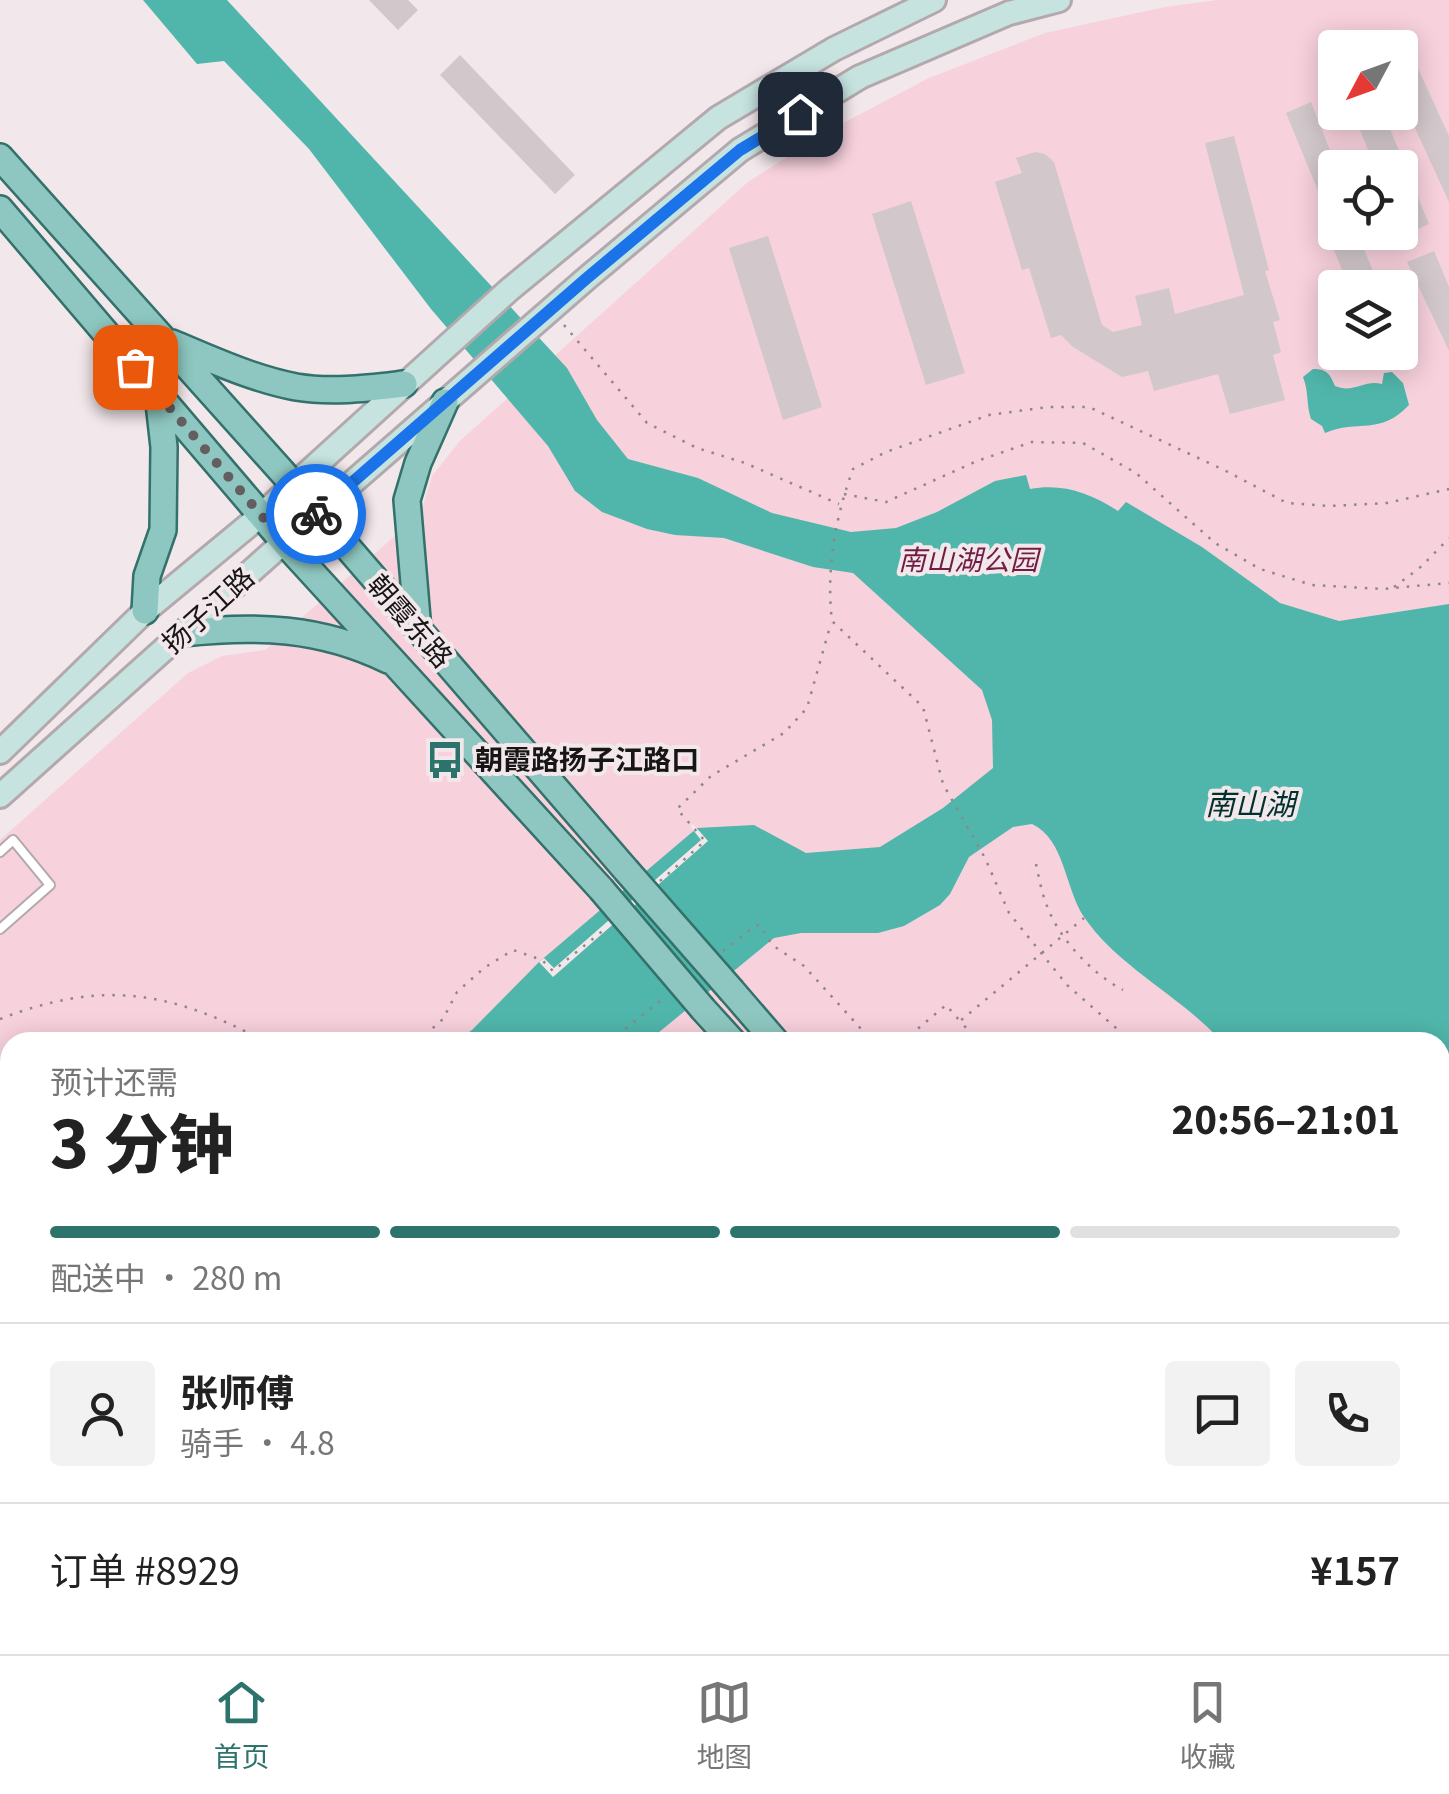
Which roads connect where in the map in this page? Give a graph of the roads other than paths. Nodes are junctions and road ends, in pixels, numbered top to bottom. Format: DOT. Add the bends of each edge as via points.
graph roads {
  1 [pos="934,0"];
  2 [pos="1059,0"];
  3 [pos="0,158"];
  4 [pos="0,209"];
  5 [pos="163,339"];
  6 [pos="404,384"];
  7 [pos="158,394"];
  8 [pos="445,402"];
  9 [pos="293,484"];
  10 [pos="261,514"];
  11 [pos="317,514"];
  12 [pos="284,542"];
  13 [pos="146,611"];
  14 [pos="418,630"];
  15 [pos="183,633"];
  16 [pos="394,663"];
  17 [pos="0,752"];
  18 [pos="0,796"];
  19 [pos="0,852"];
  20 [pos="0,929"];
  21 [pos="724,1032"];
  22 [pos="767,1032"];
  1 -- 6 [label="main road, 扬子江路" via="718,118"];
  2 -- 8 [label="main road, 扬子江路" via="860,77 740,150"];
  3 -- 5 [label="main road, 朝霞东路"];
  4 -- 7 [label="main road, 朝霞东路"];
  5 -- 6 [label="main road" via="298,387"];
  5 -- 9 [label="main road, 朝霞东路"];
  6 -- 9 [label="main road, 扬子江路"];
  7 -- 10 [label="main road, 朝霞东路"];
  7 -- 13 [label="main road" via="163,530 147,576"];
  8 -- 11 [label="main road, 扬子江路"];
  8 -- 14 [label="main road" via="407,500"];
  9 -- 10 [label="main road, 扬子江路"];
  9 -- 11 [label="main road, 朝霞东路"];
  10 -- 12 [label="main road, 朝霞东路"];
  10 -- 13 [label="main road, 扬子江路"];
  11 -- 12 [label="main road, 扬子江路"];
  11 -- 14 [label="main road, 朝霞东路"];
  12 -- 15 [label="main road, 扬子江路"];
  12 -- 16 [label="main road, 朝霞东路"];
  13 -- 17 [label="main road, 扬子江路"];
  14 -- 22 [label="main road, 朝霞东路, bridge"];
  15 -- 16 [label="main road" via="264,627 326,637"];
  15 -- 18 [label="main road, 扬子江路"];
  16 -- 21 [label="main road, 朝霞东路, bridge"];
  19 -- 20 [label="lane" via="13,840 50,885"];
}
